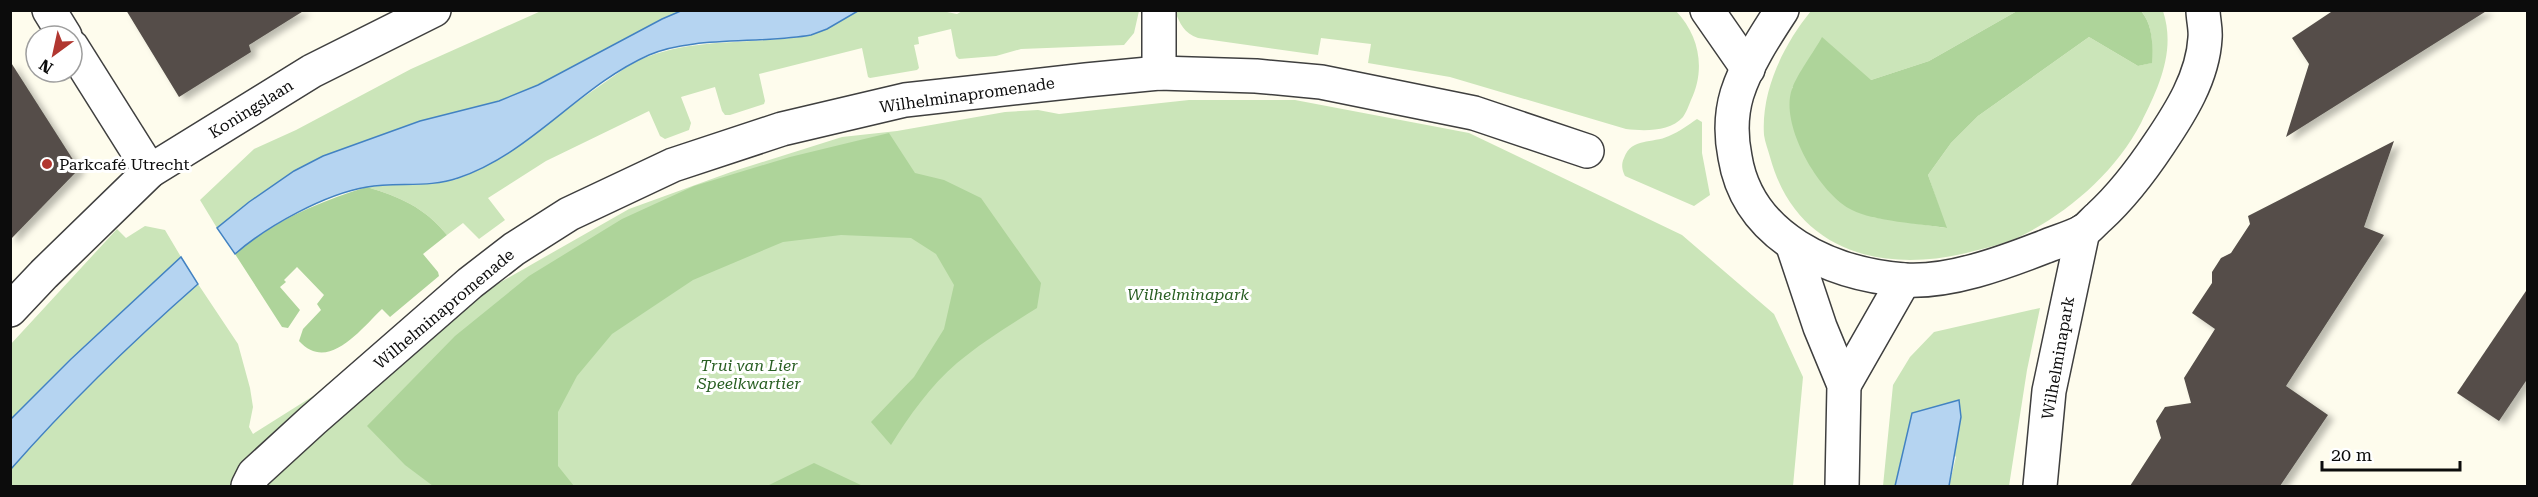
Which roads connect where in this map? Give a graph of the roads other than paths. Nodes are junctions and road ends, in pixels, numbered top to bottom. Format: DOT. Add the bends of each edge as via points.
graph roads {
  1 [pos="49,10"];
  2 [pos="434,10"];
  3 [pos="1159,10"];
  4 [pos="1707,10"];
  5 [pos="1782,10"];
  6 [pos="2203,10"];
  7 [pos="58,24"];
  8 [pos="84,66"];
  9 [pos="1748,69"];
  10 [pos="1159,73"];
  11 [pos="1587,151"];
  12 [pos="150,171"];
  13 [pos="2083,231"];
  14 [pos="1793,246"];
  15 [pos="1904,280"];
  16 [pos="10,310"];
  17 [pos="1844,385"];
  18 [pos="248,486"];
  19 [pos="1842,486"];
  20 [pos="2040,486"];
  1 -- 7 [label="street"];
  2 -- 12 [label="street, Koningslaan" via="312,71"];
  3 -- 10 [label="street"];
  4 -- 9 [label="street"];
  5 -- 9 [label="street"];
  6 -- 13 [label="street" via="2205,38 2191,92 2134,181"];
  8 -- 12 [label="street"];
  9 -- 14 [label="street" via="1737,95 1732,130 1736,167 1760,214"];
  10 -- 11 [label="street, Wilhelminapromenade" via="1321,82 1474,113"];
  10 -- 18 [label="street, Wilhelminapromenade" via="905,100 782,129 673,165 569,214 514,249 296,435 254,474"];
  12 -- 16 [label="street, Koningslaan"];
  13 -- 15 [label="street" via="1996,266"];
  13 -- 20 [label="street, Wilhelminapark" via="2049,391"];
  14 -- 15 [label="street" via="1856,273"];
  14 -- 17 [label="street"];
  15 -- 17 [label="street"];
  17 -- 19 [label="street"];
}
